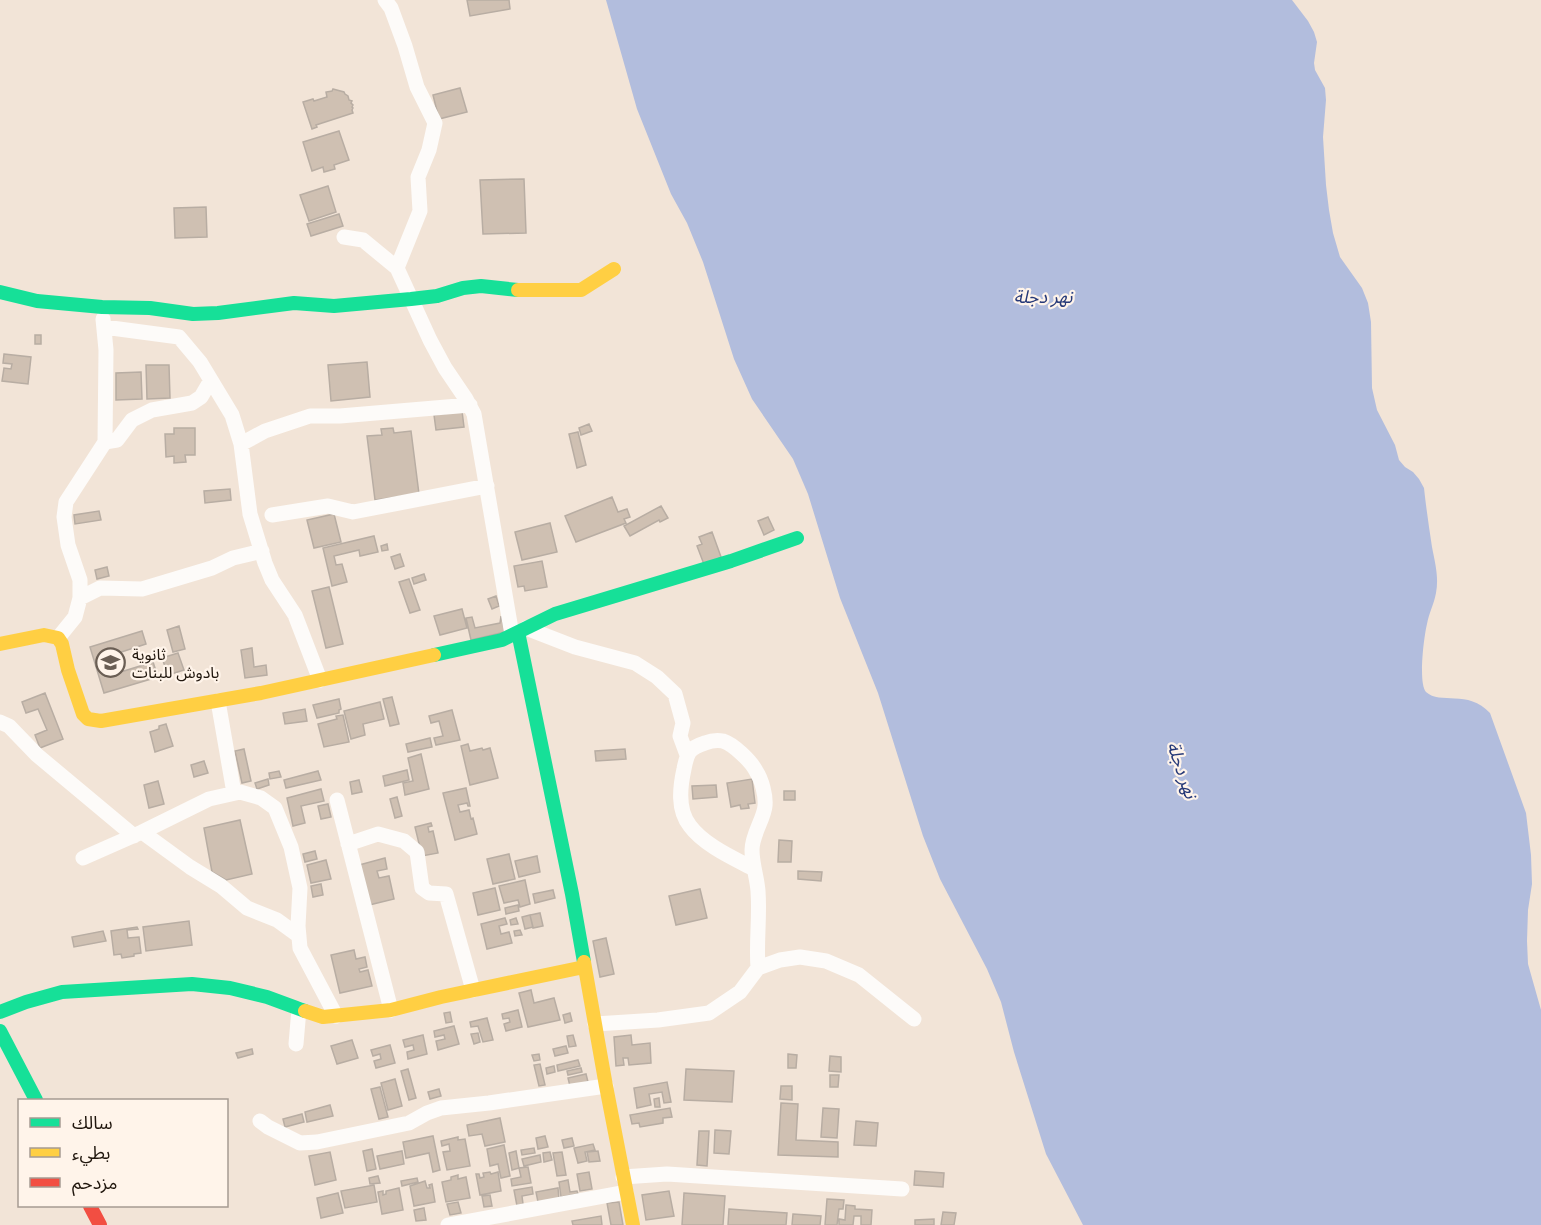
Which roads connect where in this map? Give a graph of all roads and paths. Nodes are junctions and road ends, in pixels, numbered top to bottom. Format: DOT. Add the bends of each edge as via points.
graph roads {
  1 [pos="385,0"];
  2 [pos="344,237"];
  3 [pos="397,268"];
  4 [pos="614,269"];
  5 [pos="0,292"];
  6 [pos="411,299"];
  7 [pos="102,307"];
  8 [pos="104,327"];
  9 [pos="211,380"];
  10 [pos="470,405"];
  11 [pos="105,442"];
  12 [pos="241,444"];
  13 [pos="487,486"];
  14 [pos="272,515"];
  15 [pos="797,538"];
  16 [pos="262,551"];
  17 [pos="80,598"];
  18 [pos="519,632"];
  19 [pos="58,638"];
  20 [pos="0,644"];
  21 [pos="320,680"];
  22 [pos="218,701"];
  23 [pos="0,722"];
  24 [pos="687,755"];
  25 [pos="234,793"];
  26 [pos="336,800"];
  27 [pos="138,834"];
  28 [pos="348,844"];
  29 [pos="83,858"];
  30 [pos="754,869"];
  31 [pos="299,936"];
  32 [pos="584,967"];
  33 [pos="758,968"];
  34 [pos="473,990"];
  35 [pos="299,1009"];
  36 [pos="391,1010"];
  37 [pos="0,1012"];
  38 [pos="336,1016"];
  39 [pos="914,1019"];
  40 [pos="595,1024"];
  41 [pos="0,1031"];
  42 [pos="296,1044"];
  43 [pos="606,1086"];
  44 [pos="35,1099"];
  45 [pos="260,1121"];
  46 [pos="624,1184"];
  47 [pos="902,1188"];
  48 [pos="91,1207"];
  49 [pos="100,1225"];
  50 [pos="448,1225"];
  51 [pos="633,1225"];
  1 -- 3 [label="street" via="417,87 435,123 418,177 420,211"];
  2 -- 3 [label="street" via="363,240"];
  3 -- 6 [label="street"];
  4 -- 6 [label="street" via="581,290 481,286"];
  5 -- 7 [label="street" via="37,301"];
  6 -- 7 [label="street" via="334,306 294,303 193,314"];
  6 -- 10 [label="street" via="429,340"];
  7 -- 8 [label="street"];
  8 -- 9 [label="street" via="178,337"];
  8 -- 11 [label="street"];
  9 -- 11 [label="street" via="192,404 152,410 132,420 117,440"];
  9 -- 12 [label="street" via="232,415"];
  10 -- 12 [label="street" via="310,416 265,431"];
  10 -- 13 [label="street"];
  11 -- 17 [label="street" via="66,502 64,517 80,580"];
  12 -- 16 [label="street" via="250,514"];
  13 -- 14 [label="street" via="353,512 328,506"];
  13 -- 18 [label="street"];
  15 -- 18 [label="street" via="555,614"];
  16 -- 17 [label="street" via="142,589 100,588"];
  16 -- 21 [label="street" via="272,580 295,615"];
  17 -- 19 [label="street" via="75,617"];
  18 -- 21 [label="street" via="502,640"];
  18 -- 24 [label="street" via="635,663 657,677 675,694 683,723 680,736"];
  18 -- 32 [label="street"];
  19 -- 20 [label="street" via="44,635"];
  19 -- 22 [label="street" via="88,719 101,721"];
  21 -- 22 [label="street"];
  22 -- 25 [label="street"];
  23 -- 27 [label="street"];
  24 -- 30 [label="street" via="680,792 689,826 721,851"];
  24 -- 30 [label="street" via="692,747 722,741 738,750 756,770 765,807 752,849"];
  25 -- 27 [label="street" via="209,799"];
  25 -- 31 [label="street" via="261,798 275,808 291,848 300,888"];
  26 -- 28 [label="street"];
  27 -- 29 [label="street"];
  27 -- 31 [label="street" via="221,886 247,908 277,920"];
  28 -- 34 [label="street" via="378,834 404,841 417,852 422,888 429,893 446,894"];
  28 -- 36 [label="street"];
  30 -- 33 [label="street" via="758,888"];
  31 -- 38 [label="street" via="300,948"];
  32 -- 34 [label="street"];
  32 -- 40 [label="street"];
  33 -- 39 [label="street" via="800,957 826,961 859,975"];
  33 -- 40 [label="street" via="740,992 709,1013"];
  34 -- 36 [label="street"];
  35 -- 37 [label="street" via="230,988 192,984 62,992"];
  35 -- 38 [label="street" via="323,1017"];
  35 -- 42 [label="street"];
  36 -- 38 [label="street"];
  40 -- 43 [label="street"];
  41 -- 44 [label="street"];
  43 -- 45 [label="street" via="441,1108 409,1122 317,1142 300,1143"];
  43 -- 46 [label="street"];
  46 -- 47 [label="street" via="667,1174"];
  46 -- 50 [label="street"];
  46 -- 51 [label="street"];
  48 -- 49 [label="street"];
}
